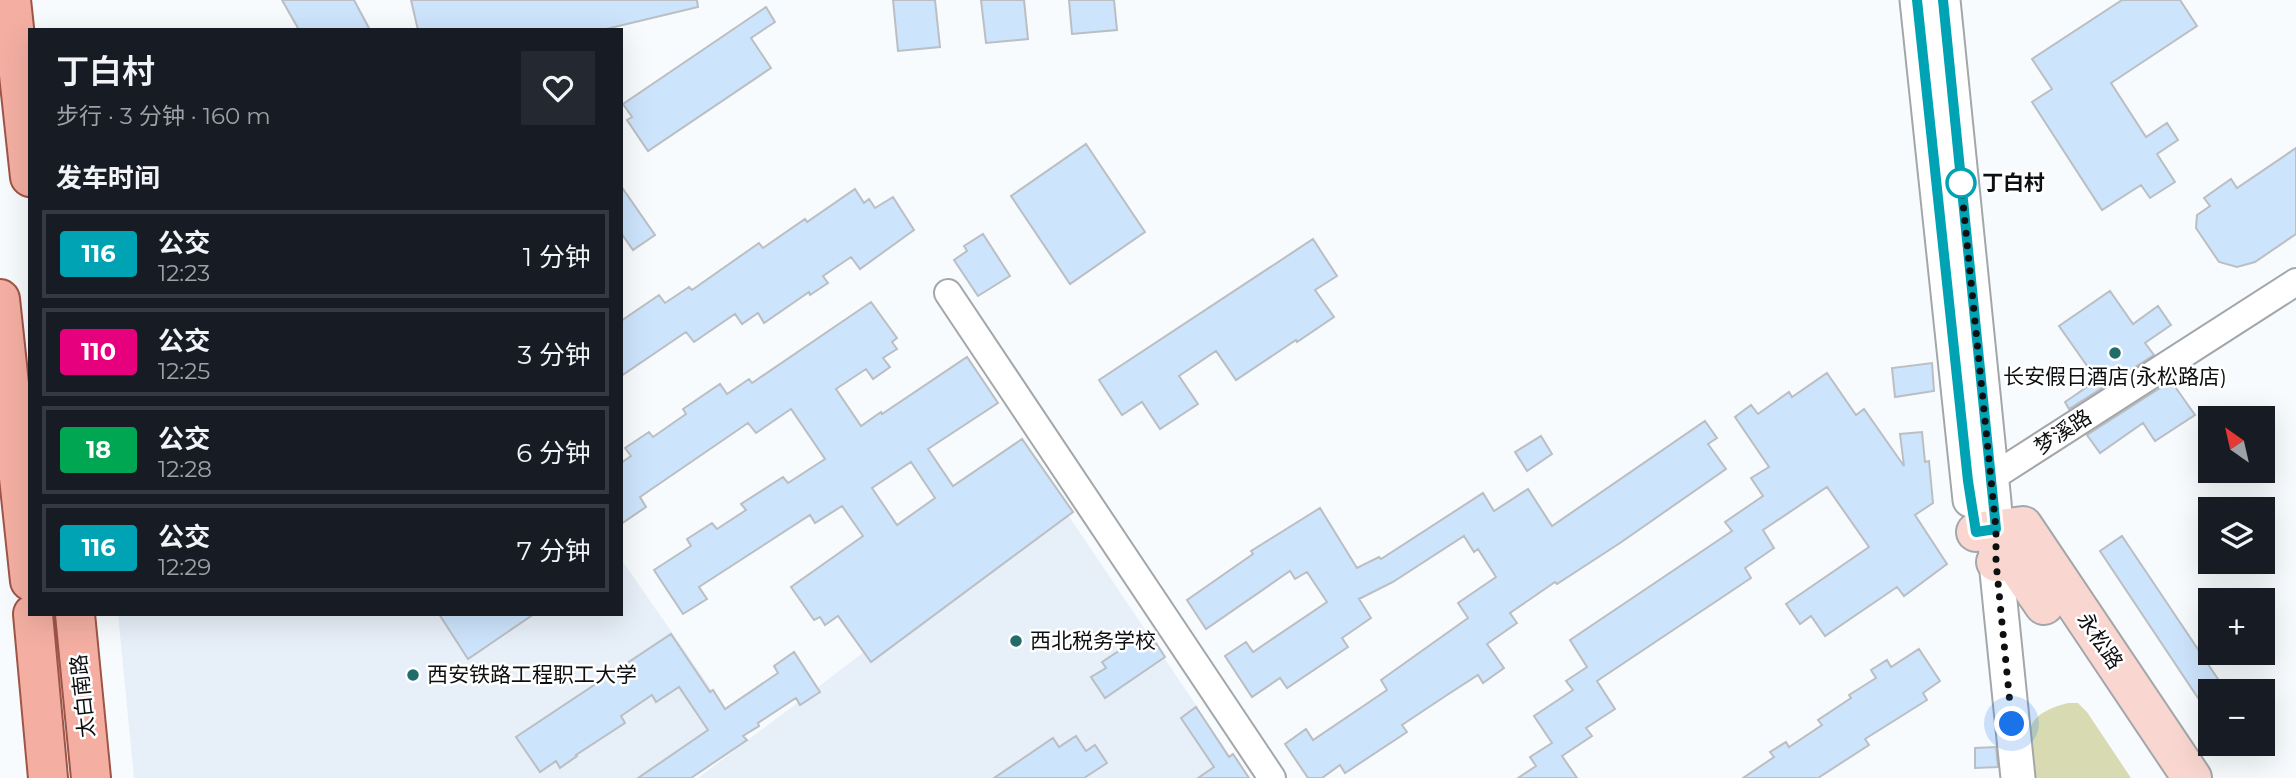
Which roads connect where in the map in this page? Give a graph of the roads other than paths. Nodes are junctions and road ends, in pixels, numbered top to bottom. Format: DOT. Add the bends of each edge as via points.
graph roads {
  1 [pos="11,0"];
  2 [pos="1917,0"];
  3 [pos="1943,0"];
  4 [pos="28,158"];
  5 [pos="2296,282"];
  6 [pos="948,293"];
  7 [pos="0,299"];
  8 [pos="1980,480"];
  9 [pos="1989,541"];
  10 [pos="28,562"];
  11 [pos="33,616"];
  12 [pos="75,616"];
  13 [pos="48,778"];
  14 [pos="91,778"];
  15 [pos="1272,778"];
  16 [pos="2018,778"];
  17 [pos="2160,778"];
  18 [pos="2193,778"];
  1 -- 4 [label="main road"];
  2 -- 8 [label="street"];
  3 -- 8 [label="street"];
  5 -- 8 [label="street, 梦溪路"];
  6 -- 15 [label="street"];
  7 -- 10 [label="main road"];
  8 -- 9 [label="street"];
  9 -- 16 [label="street"];
  9 -- 17 [label="main road, 永松路" via="2014,561"];
  9 -- 18 [label="main road, 永松路" via="2022,526"];
  11 -- 13 [label="main road, 太白南路"];
  12 -- 14 [label="main road, 太白南路"];
}
